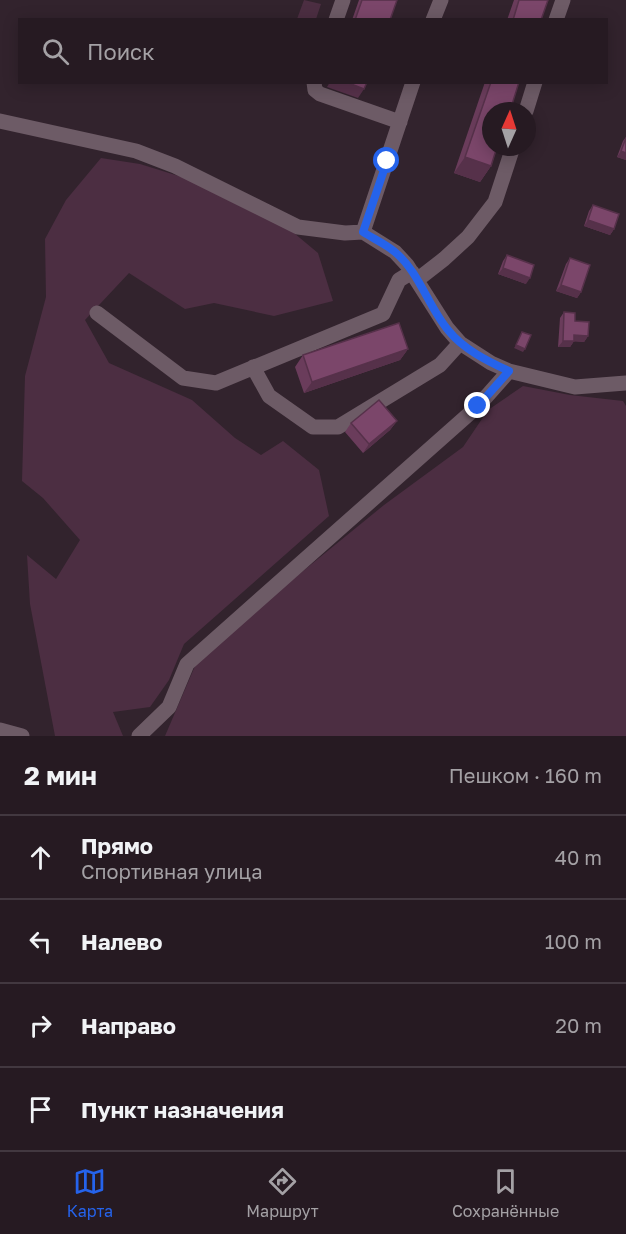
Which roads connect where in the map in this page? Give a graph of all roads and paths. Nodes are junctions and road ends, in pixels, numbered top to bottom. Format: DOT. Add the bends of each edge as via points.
graph roads {
  1 [pos="343,0"];
  2 [pos="441,0"];
  3 [pos="563,0"];
  4 [pos="337,18"];
  5 [pos="435,18"];
  6 [pos="557,18"];
  7 [pos="314,84"];
  8 [pos="412,84"];
  9 [pos="534,84"];
  10 [pos="529,102"];
  11 [pos="0,121"];
  12 [pos="400,122"];
  13 [pos="510,156"];
  14 [pos="363,232"];
  15 [pos="415,276"];
  16 [pos="97,313"];
  17 [pos="460,343"];
  18 [pos="253,367"];
  19 [pos="509,371"];
  20 [pos="626,383"];
  21 [pos="0,730"];
  22 [pos="22,736"];
  23 [pos="139,736"];
  1 -- 4 [label="street"];
  2 -- 5 [label="street"];
  3 -- 6 [label="street"];
  7 -- 12 [label="street" via="320,94"];
  8 -- 12 [label="street"];
  9 -- 10 [label="street"];
  11 -- 14 [label="street" via="136,152 175,166 298,227"];
  12 -- 14 [label="street"];
  13 -- 15 [label="street" via="495,202 468,237 444,259"];
  14 -- 15 [label="street" via="395,252"];
  15 -- 17 [label="street"];
  15 -- 18 [label="street" via="399,280 383,314"];
  16 -- 18 [label="street" via="183,378 216,383"];
  17 -- 18 [label="street" via="440,365 338,426 313,427 269,396"];
  17 -- 19 [label="street"];
  19 -- 20 [label="street" via="575,387"];
  19 -- 23 [label="street" via="478,406 187,664 169,707"];
  21 -- 22 [label="street"];
}
